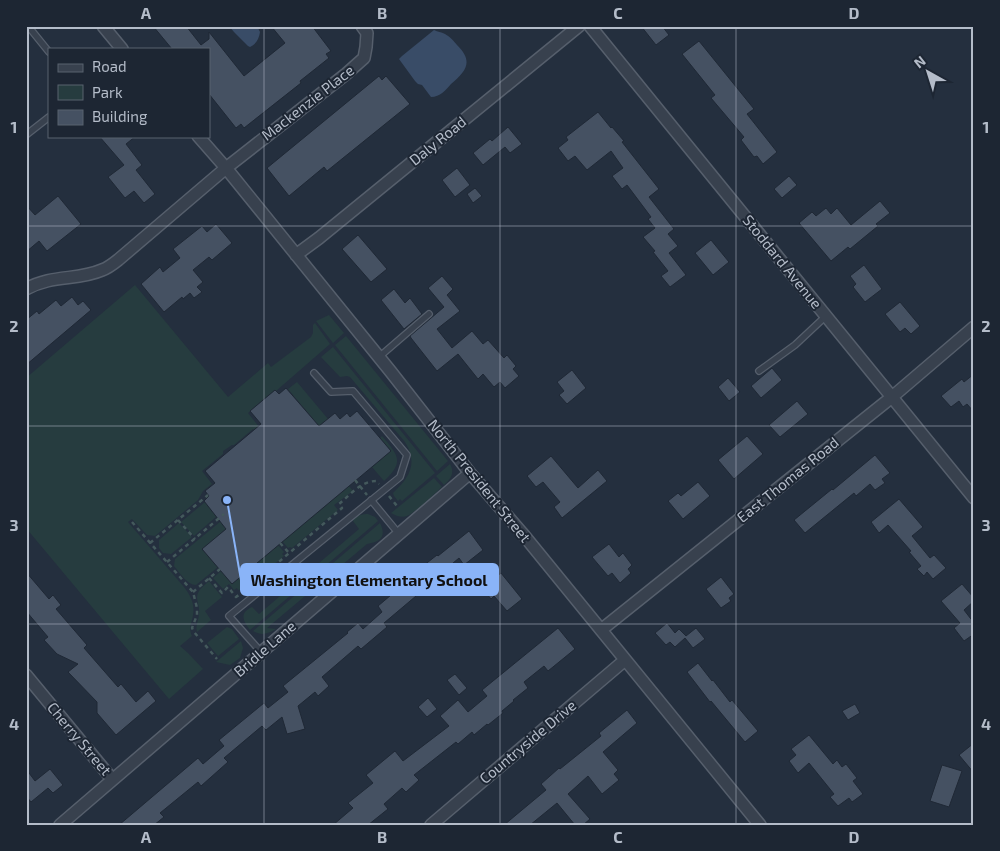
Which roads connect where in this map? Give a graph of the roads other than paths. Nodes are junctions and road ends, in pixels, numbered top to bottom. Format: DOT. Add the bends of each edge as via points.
graph roads {
  1 [pos="28,26"];
  2 [pos="103,26"];
  3 [pos="362,26"];
  4 [pos="579,26"];
  5 [pos="590,26"];
  6 [pos="121,48"];
  7 [pos="48,51"];
  8 [pos="48,118"];
  9 [pos="26,135"];
  10 [pos="200,138"];
  11 [pos="226,168"];
  12 [pos="296,255"];
  13 [pos="26,289"];
  14 [pos="430,314"];
  15 [pos="826,316"];
  16 [pos="974,327"];
  17 [pos="379,357"];
  18 [pos="759,371"];
  19 [pos="314,373"];
  20 [pos="892,397"];
  21 [pos="470,473"];
  22 [pos="369,498"];
  23 [pos="974,498"];
  24 [pos="399,534"];
  25 [pos="600,630"];
  26 [pos="261,652"];
  27 [pos="625,660"];
  28 [pos="26,675"];
  29 [pos="112,779"];
  30 [pos="60,825"];
  31 [pos="431,825"];
  32 [pos="760,825"];
  1 -- 7 [label="lane"];
  2 -- 6 [label="street"];
  3 -- 11 [label="street, Mackenzie Place" via="367,33 364,58"];
  4 -- 12 [label="street, Daly Road"];
  5 -- 15 [label="street, Stoddard Avenue"];
  8 -- 9 [label="lane"];
  10 -- 11 [label="street, North President Street"];
  11 -- 12 [label="street, North President Street"];
  11 -- 13 [label="street, Mackenzie Place" via="102,271 50,279"];
  12 -- 17 [label="street, North President Street"];
  14 -- 17 [label="lane"];
  15 -- 18 [label="lane" via="795,345"];
  15 -- 20 [label="street, Stoddard Avenue"];
  16 -- 20 [label="street, East Thomas Road"];
  17 -- 21 [label="street, North President Street"];
  19 -- 22 [label="lane" via="330,392 353,391 407,455 400,477"];
  20 -- 23 [label="street, Stoddard Avenue"];
  20 -- 25 [label="street, East Thomas Road"];
  21 -- 24 [label="street, Bridle Lane"];
  21 -- 25 [label="street, North President Street"];
  22 -- 24 [label="lane"];
  22 -- 26 [label="lane" via="229,616"];
  24 -- 26 [label="street, Bridle Lane"];
  25 -- 27 [label="street, North President Street"];
  26 -- 29 [label="street, Bridle Lane"];
  27 -- 31 [label="street, Countryside Drive"];
  27 -- 32 [label="street, North President Street"];
  28 -- 29 [label="street, Cherry Street"];
  29 -- 30 [label="street, Bridle Lane"];
}
